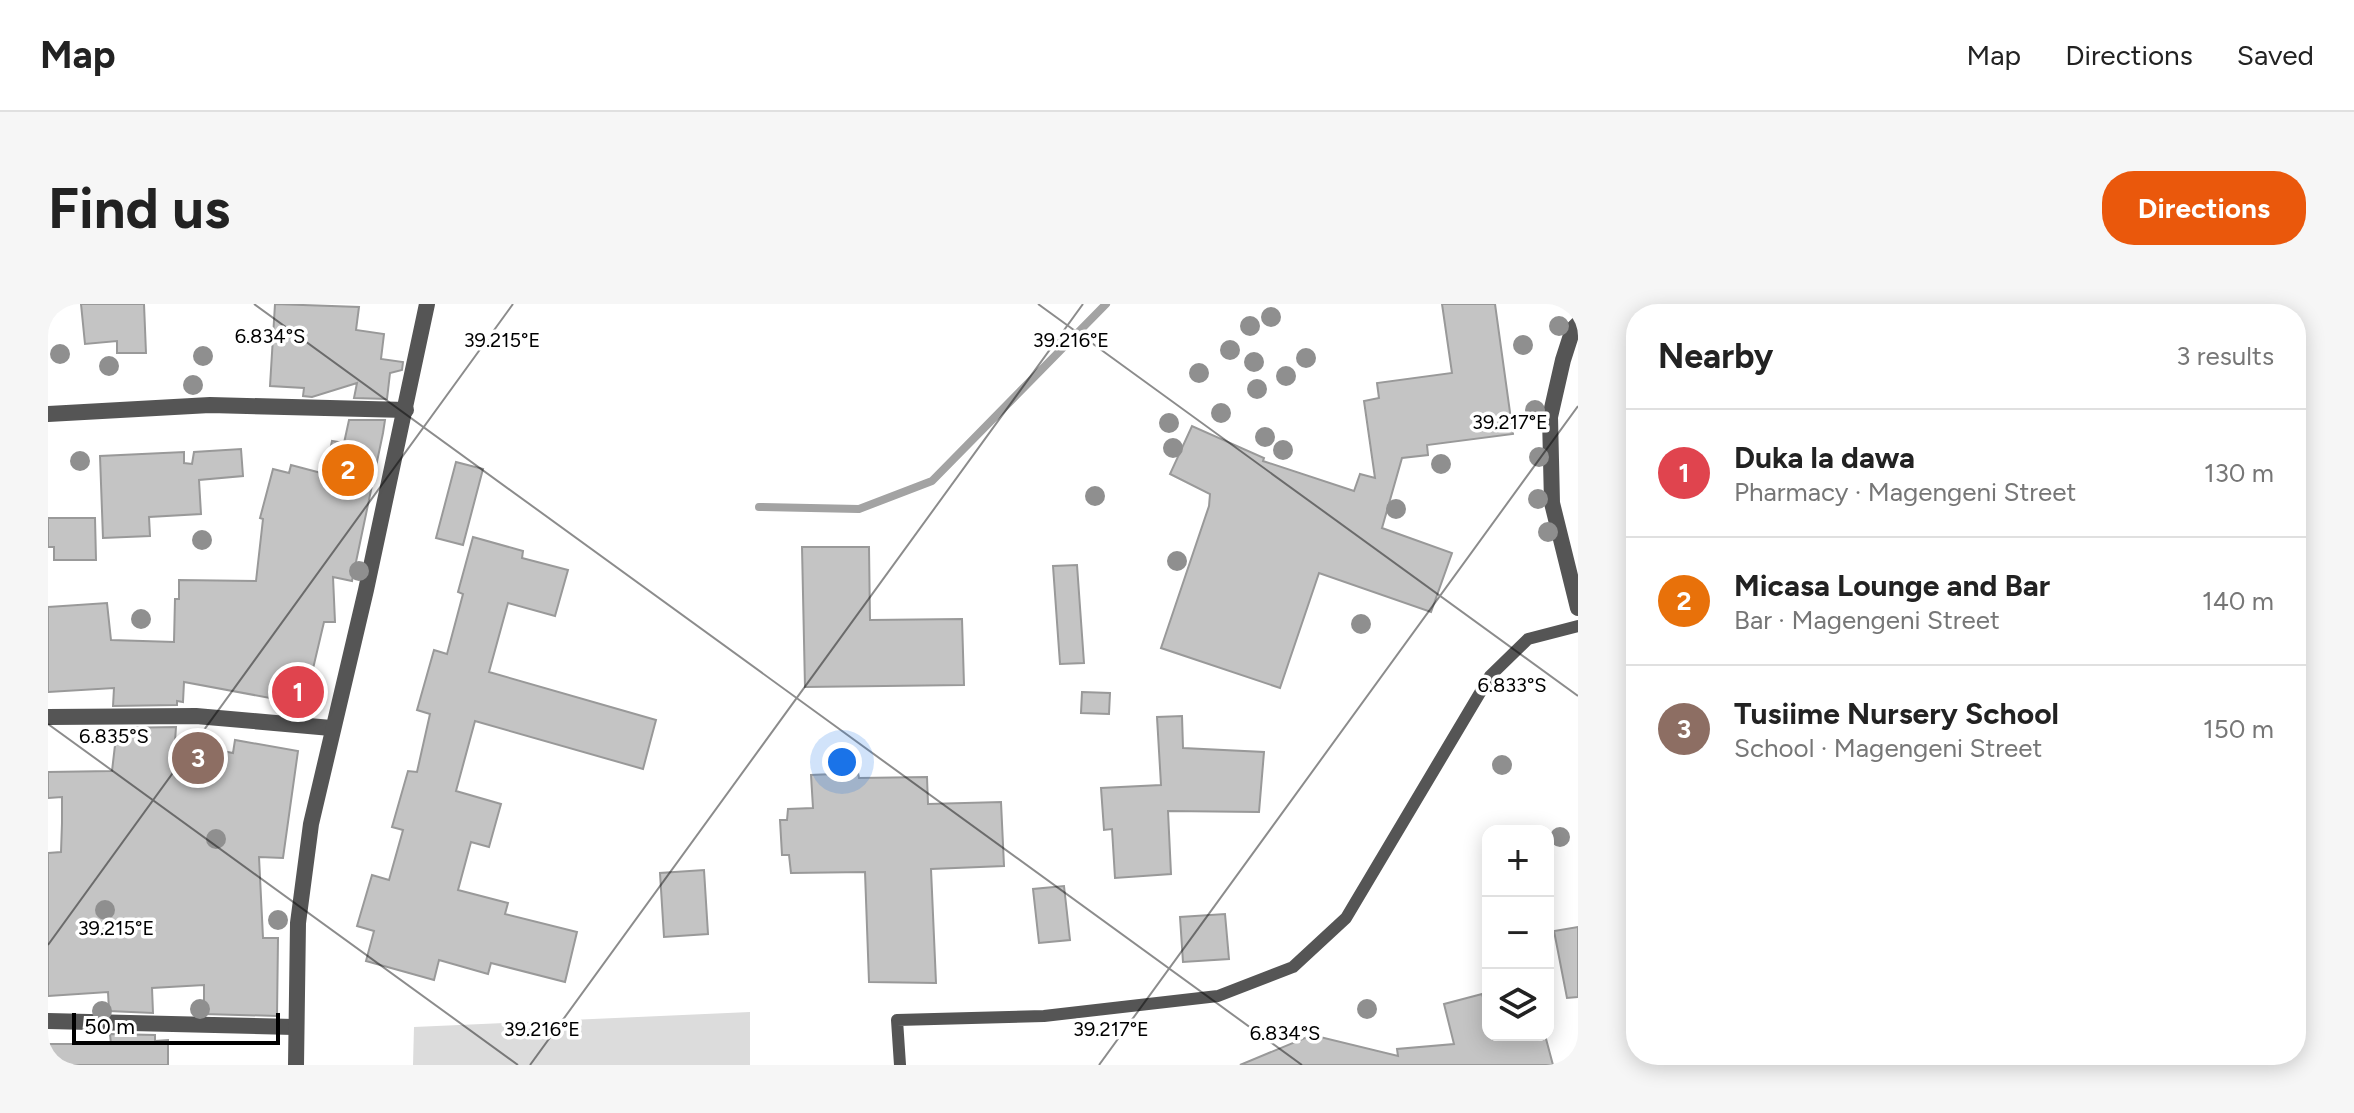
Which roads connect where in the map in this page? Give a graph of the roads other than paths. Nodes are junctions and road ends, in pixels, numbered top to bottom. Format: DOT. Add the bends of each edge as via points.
graph roads {
  1 [pos="427,304"];
  2 [pos="1578,324"];
  3 [pos="406,410"];
  4 [pos="48,414"];
  5 [pos="1578,608"];
  6 [pos="1578,626"];
  7 [pos="48,717"];
  8 [pos="331,728"];
  9 [pos="48,1021"];
  10 [pos="294,1027"];
  11 [pos="296,1065"];
  12 [pos="900,1065"];
  1 -- 3 [label="street"];
  2 -- 5 [label="street" via="1550,417 1552,503"];
  3 -- 4 [label="street" via="210,405"];
  3 -- 8 [label="street"];
  6 -- 12 [label="lane" via="1528,639 1490,676 1346,918 1293,967 1218,996 1044,1016 897,1020"];
  7 -- 8 [label="street" via="196,716"];
  8 -- 10 [label="street" via="298,923"];
  9 -- 10 [label="street"];
  10 -- 11 [label="street"];
}
